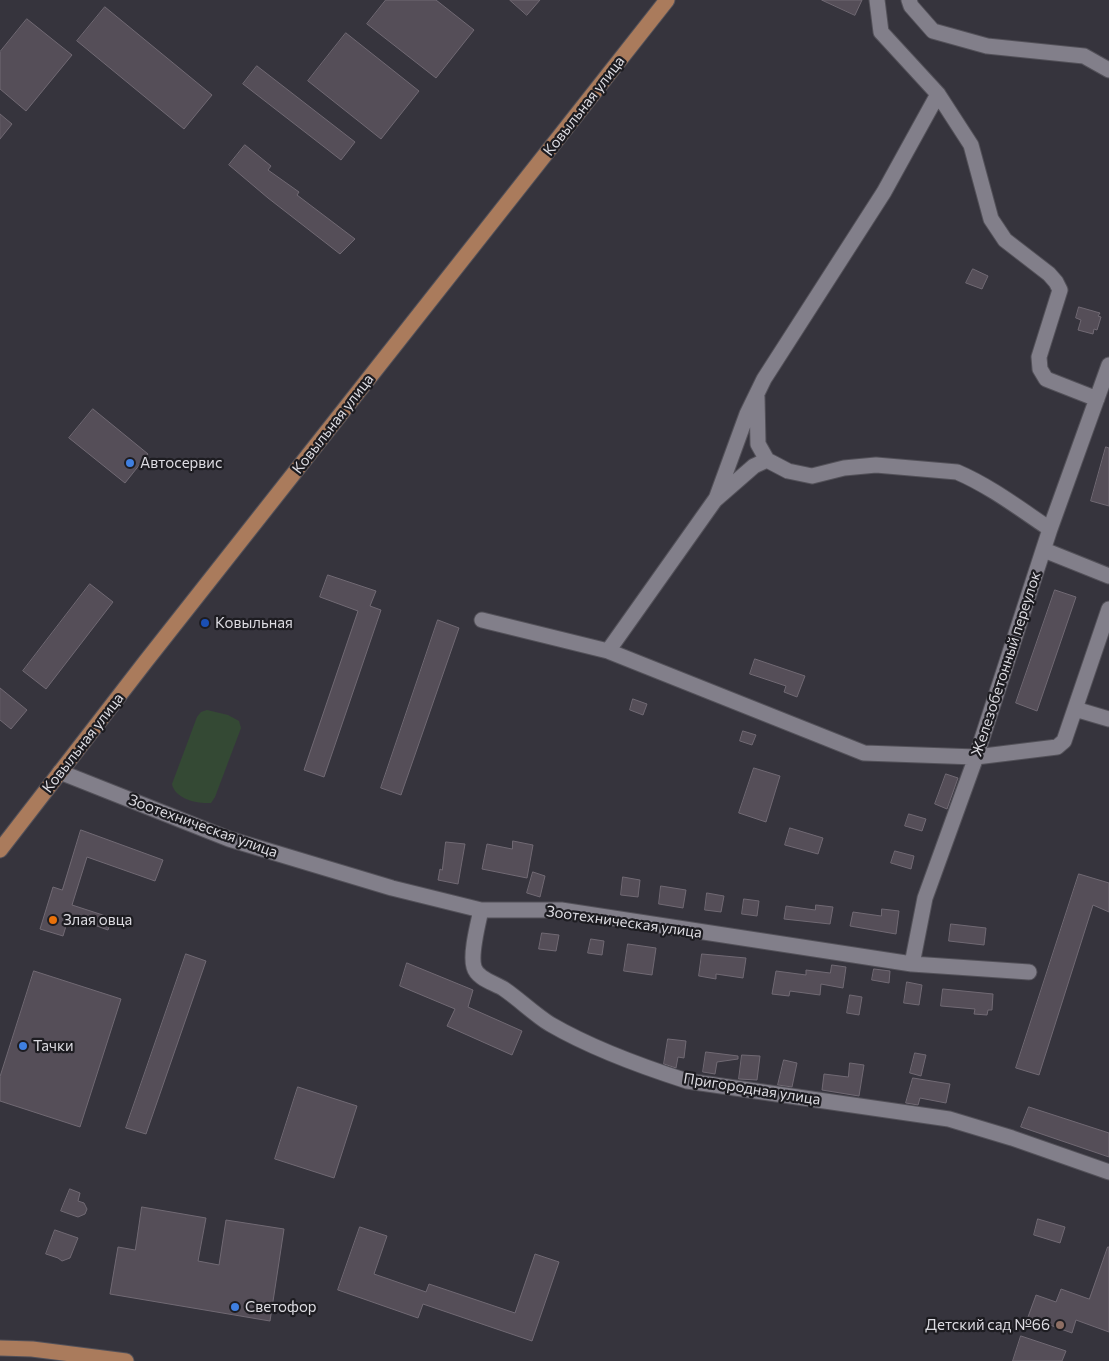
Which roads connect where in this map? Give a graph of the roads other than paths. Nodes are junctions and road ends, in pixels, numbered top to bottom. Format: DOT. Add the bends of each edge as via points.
graph roads {
  1 [pos="667,0"];
  2 [pos="877,0"];
  3 [pos="909,0"];
  4 [pos="1109,70"];
  5 [pos="938,94"];
  6 [pos="1109,365"];
  7 [pos="758,391"];
  8 [pos="1097,399"];
  9 [pos="767,460"];
  10 [pos="715,500"];
  11 [pos="1050,529"];
  12 [pos="1044,550"];
  13 [pos="1107,572"];
  14 [pos="1109,609"];
  15 [pos="482,620"];
  16 [pos="608,651"];
  17 [pos="1075,709"];
  18 [pos="1109,719"];
  19 [pos="976,757"];
  20 [pos="60,772"];
  21 [pos="0,850"];
  22 [pos="481,910"];
  23 [pos="912,964"];
  24 [pos="1028,972"];
  25 [pos="1109,1172"];
  26 [pos="0,1348"];
  27 [pos="126,1361"];
  1 -- 20 [label="main road, Ковыльная улица"];
  2 -- 5 [label="street" via="881,32"];
  3 -- 4 [label="street" via="933,31 987,46 1084,56"];
  5 -- 7 [label="street" via="884,192"];
  5 -- 8 [label="street" via="971,145 991,219 1005,240 1049,274 1060,290 1039,357 1040,369 1046,379"];
  6 -- 8 [label="street, Железобетонный переулок"];
  7 -- 9 [label="street" via="758,444"];
  7 -- 10 [label="street"];
  8 -- 11 [label="street, Железобетонный переулок"];
  9 -- 10 [label="street" via="754,466"];
  9 -- 11 [label="street" via="788,471 812,476 876,465 957,472"];
  10 -- 16 [label="street"];
  11 -- 12 [label="street, Железобетонный переулок"];
  12 -- 13 [label="street"];
  12 -- 19 [label="street, Железобетонный переулок"];
  14 -- 17 [label="street"];
  15 -- 16 [label="street"];
  16 -- 19 [label="street" via="864,753"];
  17 -- 18 [label="street"];
  17 -- 19 [label="street" via="1064,741 1057,747"];
  19 -- 23 [label="street, Железобетонный переулок" via="925,898"];
  20 -- 21 [label="main road, Ковыльная улица"];
  20 -- 22 [label="street, Зоотехническая улица" via="229,839 392,888"];
  22 -- 23 [label="street, Зоотехническая улица" via="561,910"];
  22 -- 25 [label="street, Пригородная улица" via="475,938 474,967 482,977 504,989 549,1023 598,1050 687,1081 950,1119"];
  23 -- 24 [label="street, Зоотехническая улица"];
  26 -- 27 [label="main road"];
}
